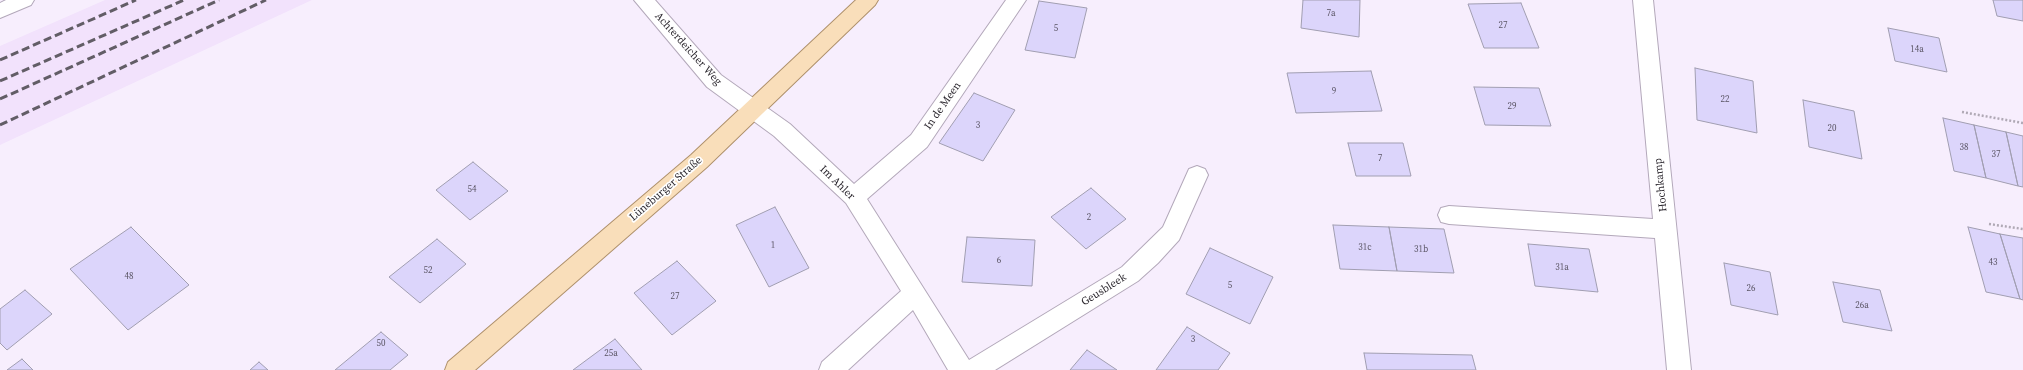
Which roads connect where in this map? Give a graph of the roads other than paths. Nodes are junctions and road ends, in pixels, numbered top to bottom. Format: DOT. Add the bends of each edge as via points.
graph roads {
  1 [pos="24,0"];
  2 [pos="644,0"];
  3 [pos="868,0"];
  4 [pos="1016,0"];
  5 [pos="1643,0"];
  6 [pos="0,11"];
  7 [pos="754,110"];
  8 [pos="1197,175"];
  9 [pos="854,197"];
  10 [pos="1449,215"];
  11 [pos="1666,229"];
  12 [pos="915,293"];
  13 [pos="457,370"];
  14 [pos="831,370"];
  15 [pos="961,370"];
  16 [pos="974,370"];
  17 [pos="1680,370"];
  1 -- 6 [label="street"];
  2 -- 7 [label="street, Achterdeicher Weg" via="714,81"];
  3 -- 7 [label="main road, Lüneburger Straße"];
  4 -- 9 [label="street, In de Meen" via="918,141"];
  5 -- 11 [label="street, Hochkamp"];
  7 -- 9 [label="street, Im Ahler" via="782,130"];
  7 -- 13 [label="main road, Lüneburger Straße" via="699,161"];
  8 -- 16 [label="street, Geusbleek" via="1171,233 1130,274"];
  9 -- 12 [label="street, Im Ahler"];
  10 -- 11 [label="street"];
  11 -- 17 [label="street, Hochkamp"];
  12 -- 14 [label="street"];
  12 -- 15 [label="street, Im Ahler"];
}
